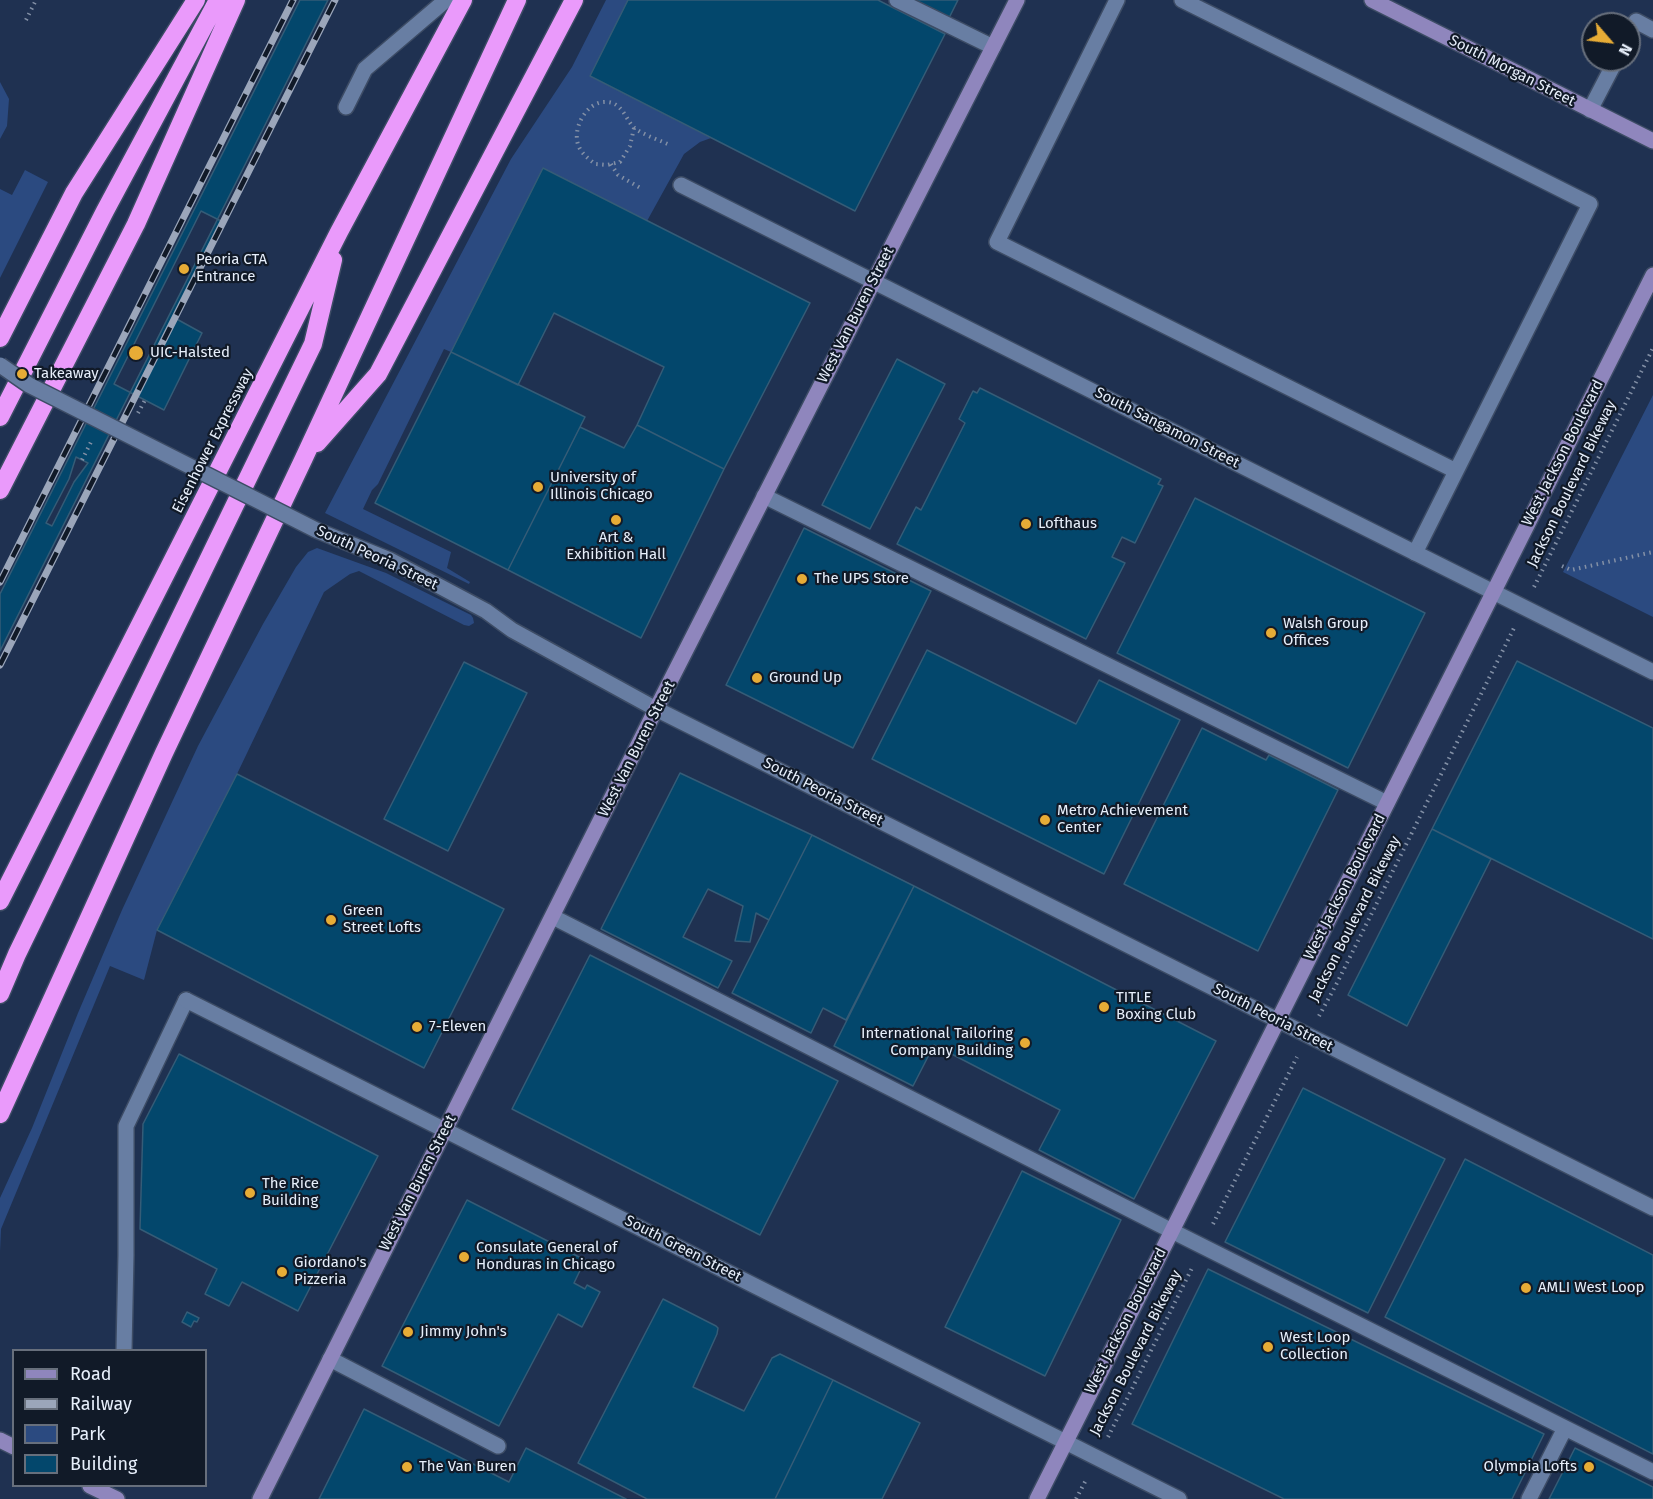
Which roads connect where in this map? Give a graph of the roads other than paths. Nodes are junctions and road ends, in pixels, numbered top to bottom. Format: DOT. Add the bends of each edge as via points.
graph roads {
  1 [pos="196,0"];
  2 [pos="218,0"];
  3 [pos="236,0"];
  4 [pos="446,0"];
  5 [pos="463,0"];
  6 [pos="517,0"];
  7 [pos="574,0"];
  8 [pos="897,0"];
  9 [pos="1017,0"];
  10 [pos="1117,0"];
  11 [pos="1182,0"];
  12 [pos="1380,2"];
  13 [pos="993,47"];
  14 [pos="1610,72"];
  15 [pos="346,107"];
  16 [pos="1590,110"];
  17 [pos="1653,141"];
  18 [pos="681,185"];
  19 [pos="339,232"];
  20 [pos="1653,274"];
  21 [pos="873,281"];
  22 [pos="0,338"];
  23 [pos="0,365"];
  24 [pos="0,417"];
  25 [pos="304,458"];
  26 [pos="1456,471"];
  27 [pos="0,490"];
  28 [pos="764,496"];
  29 [pos="1415,553"];
  30 [pos="1493,592"];
  31 [pos="1653,672"];
  32 [pos="656,709"];
  33 [pos="1387,803"];
  34 [pos="0,901"];
  35 [pos="553,917"];
  36 [pos="0,994"];
  37 [pos="1278,1020"];
  38 [pos="0,1114"];
  39 [pos="445,1130"];
  40 [pos="1653,1208"];
  41 [pos="1172,1231"];
  42 [pos="124,1349"];
  43 [pos="330,1359"];
  44 [pos="1565,1428"];
  45 [pos="1066,1442"];
  46 [pos="498,1446"];
  47 [pos="1653,1472"];
  48 [pos="94,1487"];
  49 [pos="117,1499"];
  50 [pos="260,1499"];
  51 [pos="1037,1499"];
  52 [pos="1179,1499"];
  53 [pos="1529,1499"];
  1 -- 22 [label="highway" via="74,193"];
  2 -- 24 [label="highway"];
  3 -- 27 [label="highway" via="136,224"];
  4 -- 15 [label="street" via="365,69"];
  5 -- 19 [label="highway, Eisenhower Expressway"];
  6 -- 25 [label="highway"];
  7 -- 25 [label="highway" via="378,374"];
  8 -- 13 [label="street"];
  9 -- 13 [label="street, West Van Buren Street"];
  10 -- 26 [label="street" via="997,242"];
  11 -- 26 [label="street" via="1590,204"];
  12 -- 16 [label="street, South Morgan Street"];
  13 -- 21 [label="street, West Van Buren Street"];
  14 -- 16 [label="street"];
  16 -- 17 [label="street, South Morgan Street"];
  18 -- 21 [label="street, South Sangamon Street"];
  19 -- 34 [label="highway, Eisenhower Expressway"];
  19 -- 36 [label="highway" via="313,344"];
  20 -- 30 [label="street, West Jackson Boulevard"];
  21 -- 28 [label="street, West Van Buren Street"];
  21 -- 29 [label="street, South Sangamon Street"];
  23 -- 32 [label="street, South Peoria Street, bridge" via="29,385 486,611 512,630"];
  25 -- 38 [label="highway"];
  26 -- 29 [label="street"];
  28 -- 32 [label="street, West Van Buren Street"];
  28 -- 33 [label="street"];
  29 -- 30 [label="street, South Sangamon Street"];
  30 -- 31 [label="street, South Sangamon Street"];
  30 -- 33 [label="street, West Jackson Boulevard"];
  32 -- 35 [label="street, West Van Buren Street"];
  32 -- 37 [label="street, South Peoria Street"];
  33 -- 37 [label="street, West Jackson Boulevard"];
  35 -- 39 [label="street, West Van Buren Street"];
  35 -- 41 [label="street"];
  37 -- 40 [label="street, South Peoria Street"];
  37 -- 41 [label="street, West Jackson Boulevard"];
  39 -- 42 [label="street, South Green Street" via="186,1000 126,1126"];
  39 -- 43 [label="street, West Van Buren Street"];
  39 -- 45 [label="street, South Green Street"];
  41 -- 44 [label="street"];
  41 -- 45 [label="street, West Jackson Boulevard"];
  43 -- 46 [label="street"];
  43 -- 50 [label="street, West Van Buren Street"];
  44 -- 47 [label="street"];
  44 -- 53 [label="street"];
  45 -- 51 [label="street, West Jackson Boulevard"];
  45 -- 52 [label="street, South Green Street"];
  48 -- 49 [label="street"];
}
